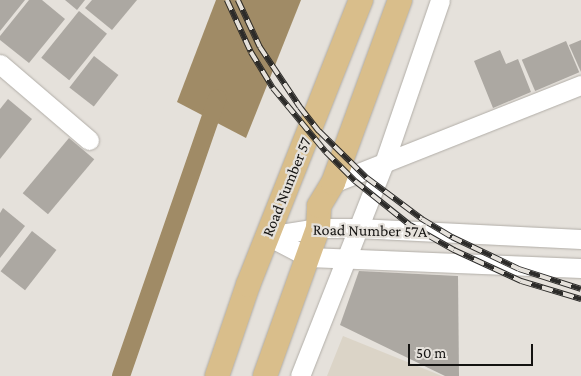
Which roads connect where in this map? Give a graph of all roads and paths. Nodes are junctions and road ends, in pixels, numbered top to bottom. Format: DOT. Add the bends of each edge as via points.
graph roads {
  1 [pos="361,0"];
  2 [pos="400,0"];
  3 [pos="440,0"];
  4 [pos="0,64"];
  5 [pos="581,84"];
  6 [pos="89,140"];
  7 [pos="384,163"];
  8 [pos="333,182"];
  9 [pos="318,228"];
  10 [pos="357,228"];
  11 [pos="268,236"];
  12 [pos="581,239"];
  13 [pos="308,257"];
  14 [pos="347,258"];
  15 [pos="581,268"];
  16 [pos="217,376"];
  17 [pos="265,376"];
  18 [pos="300,376"];
  1 -- 11 [label="main road, Road Number 57"];
  2 -- 8 [label="main road"];
  3 -- 7 [label="street"];
  4 -- 6 [label="street"];
  5 -- 7 [label="street"];
  7 -- 8 [label="street"];
  7 -- 10 [label="street"];
  8 -- 9 [label="main road" via="320,206"];
  9 -- 10 [label="street, Road Number 57A"];
  9 -- 11 [label="street, Road Number 57A"];
  9 -- 13 [label="main road"];
  10 -- 12 [label="street, Road Number 57A"];
  10 -- 14 [label="street"];
  11 -- 13 [label="street, Road Number 57A"];
  11 -- 16 [label="main road, Road Number 57"];
  13 -- 14 [label="street, Road Number 57A"];
  13 -- 17 [label="main road"];
  14 -- 15 [label="street, Road Number 57A"];
  14 -- 18 [label="street"];
}
